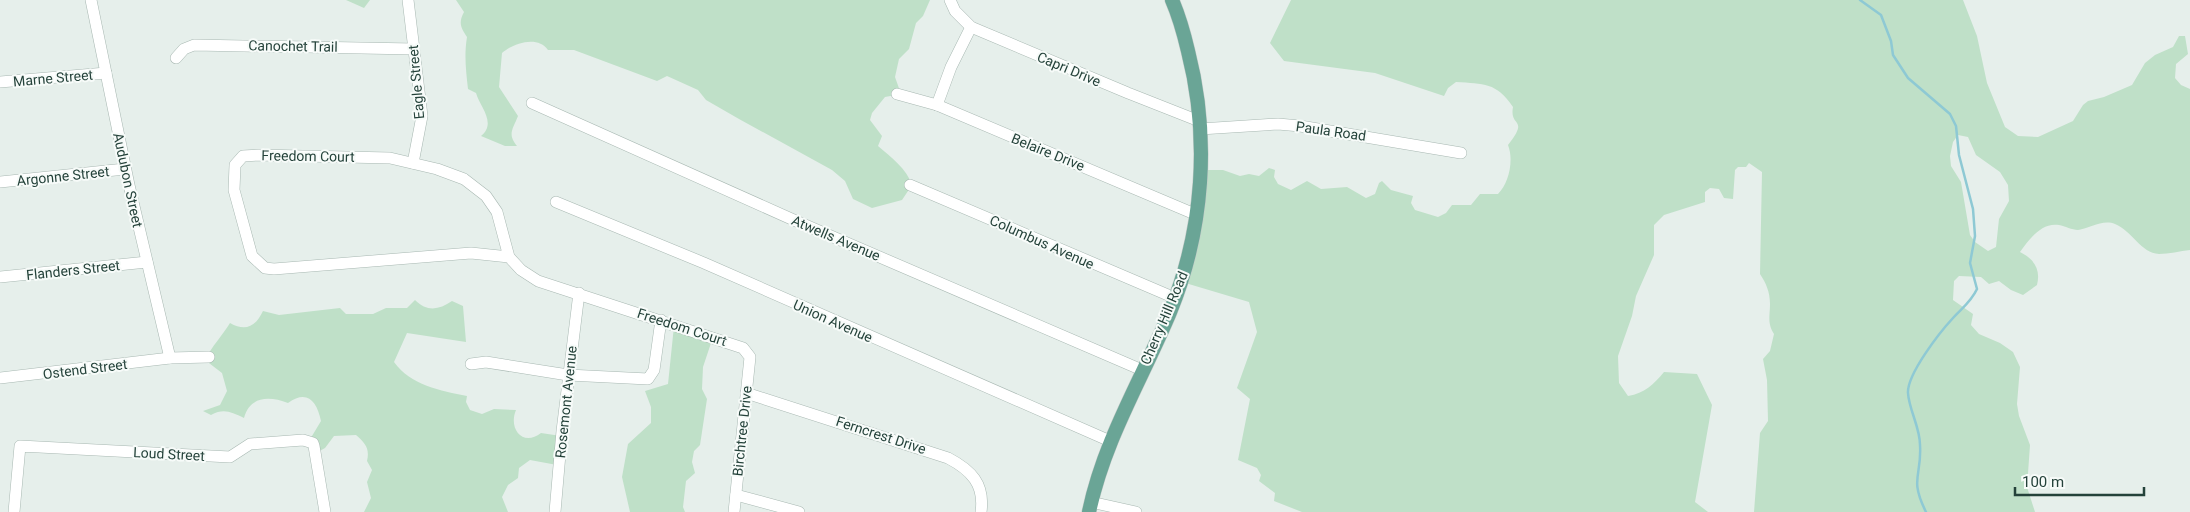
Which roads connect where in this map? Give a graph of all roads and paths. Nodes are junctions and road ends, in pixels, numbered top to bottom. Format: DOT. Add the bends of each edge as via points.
graph roads {
  1 [pos="91,0"];
  2 [pos="408,0"];
  3 [pos="950,0"];
  4 [pos="1172,0"];
  5 [pos="971,26"];
  6 [pos="414,49"];
  7 [pos="176,58"];
  8 [pos="106,73"];
  9 [pos="0,82"];
  10 [pos="897,94"];
  11 [pos="532,103"];
  12 [pos="937,105"];
  13 [pos="1200,125"];
  14 [pos="1461,153"];
  15 [pos="413,163"];
  16 [pos="126,169"];
  17 [pos="0,182"];
  18 [pos="910,185"];
  19 [pos="556,202"];
  20 [pos="1197,215"];
  21 [pos="509,257"];
  22 [pos="147,262"];
  23 [pos="0,277"];
  24 [pos="579,293"];
  25 [pos="1175,298"];
  26 [pos="661,320"];
  27 [pos="747,351"];
  28 [pos="209,357"];
  29 [pos="170,358"];
  30 [pos="471,364"];
  31 [pos="1142,370"];
  32 [pos="568,375"];
  33 [pos="0,378"];
  34 [pos="746,393"];
  35 [pos="1110,441"];
  36 [pos="736,495"];
  37 [pos="1090,507"];
  38 [pos="14,512"];
  39 [pos="325,512"];
  40 [pos="555,512"];
  41 [pos="734,512"];
  42 [pos="799,512"];
  43 [pos="981,512"];
  44 [pos="1136,512"];
  1 -- 8 [label="street, Audubon Street"];
  2 -- 6 [label="street, Eagle Street"];
  3 -- 5 [label="street, Capri Drive"];
  4 -- 13 [label="main road, Cherry Hill Road" via="1194,74"];
  5 -- 12 [label="street"];
  5 -- 13 [label="street, Capri Drive"];
  6 -- 7 [label="street, Canochet Trail" via="194,46 184,49"];
  6 -- 15 [label="street, Eagle Street" via="422,116"];
  8 -- 9 [label="street, Marne Street"];
  8 -- 16 [label="street, Audubon Street"];
  10 -- 12 [label="street, Belaire Drive"];
  11 -- 31 [label="street, Atwells Avenue"];
  12 -- 20 [label="street, Belaire Drive"];
  13 -- 14 [label="street, Paula Road" via="1300,126"];
  13 -- 20 [label="main road, Cherry Hill Road"];
  15 -- 21 [label="street, Freedom Court" via="464,179 486,196 501,221"];
  15 -- 21 [label="street, Freedom Court" via="375,157 243,156 235,165 234,190 252,256 265,268 274,269 462,253"];
  16 -- 17 [label="street, Argonne Street"];
  16 -- 22 [label="street, Audubon Street"];
  18 -- 25 [label="street, Columbus Avenue"];
  19 -- 35 [label="street, Union Avenue"];
  20 -- 25 [label="main road, Cherry Hill Road"];
  21 -- 24 [label="street, Freedom Court" via="538,281"];
  22 -- 23 [label="street, Flanders Street"];
  22 -- 29 [label="street, Audubon Street"];
  24 -- 26 [label="street, Freedom Court"];
  24 -- 32 [label="street, Rosemont Avenue"];
  25 -- 31 [label="main road, Cherry Hill Road"];
  26 -- 27 [label="street, Freedom Court"];
  26 -- 32 [label="street" via="654,370 648,379"];
  27 -- 34 [label="street, Birchtree Drive" via="750,357"];
  28 -- 29 [label="street, Ostend Street"];
  29 -- 33 [label="street, Ostend Street"];
  30 -- 32 [label="street" via="486,362"];
  31 -- 35 [label="main road, Cherry Hill Road"];
  32 -- 40 [label="street, Rosemont Avenue"];
  34 -- 36 [label="street, Birchtree Drive"];
  34 -- 43 [label="street, Ferncrest Drive" via="948,458 975,477 981,492"];
  35 -- 37 [label="main road, Cherry Hill Road"];
  36 -- 41 [label="street, Birchtree Drive"];
  36 -- 42 [label="street"];
  37 -- 44 [label="street"];
  38 -- 39 [label="street, Loud Street" via="20,446 230,457 250,444 303,440 313,443"];
}
